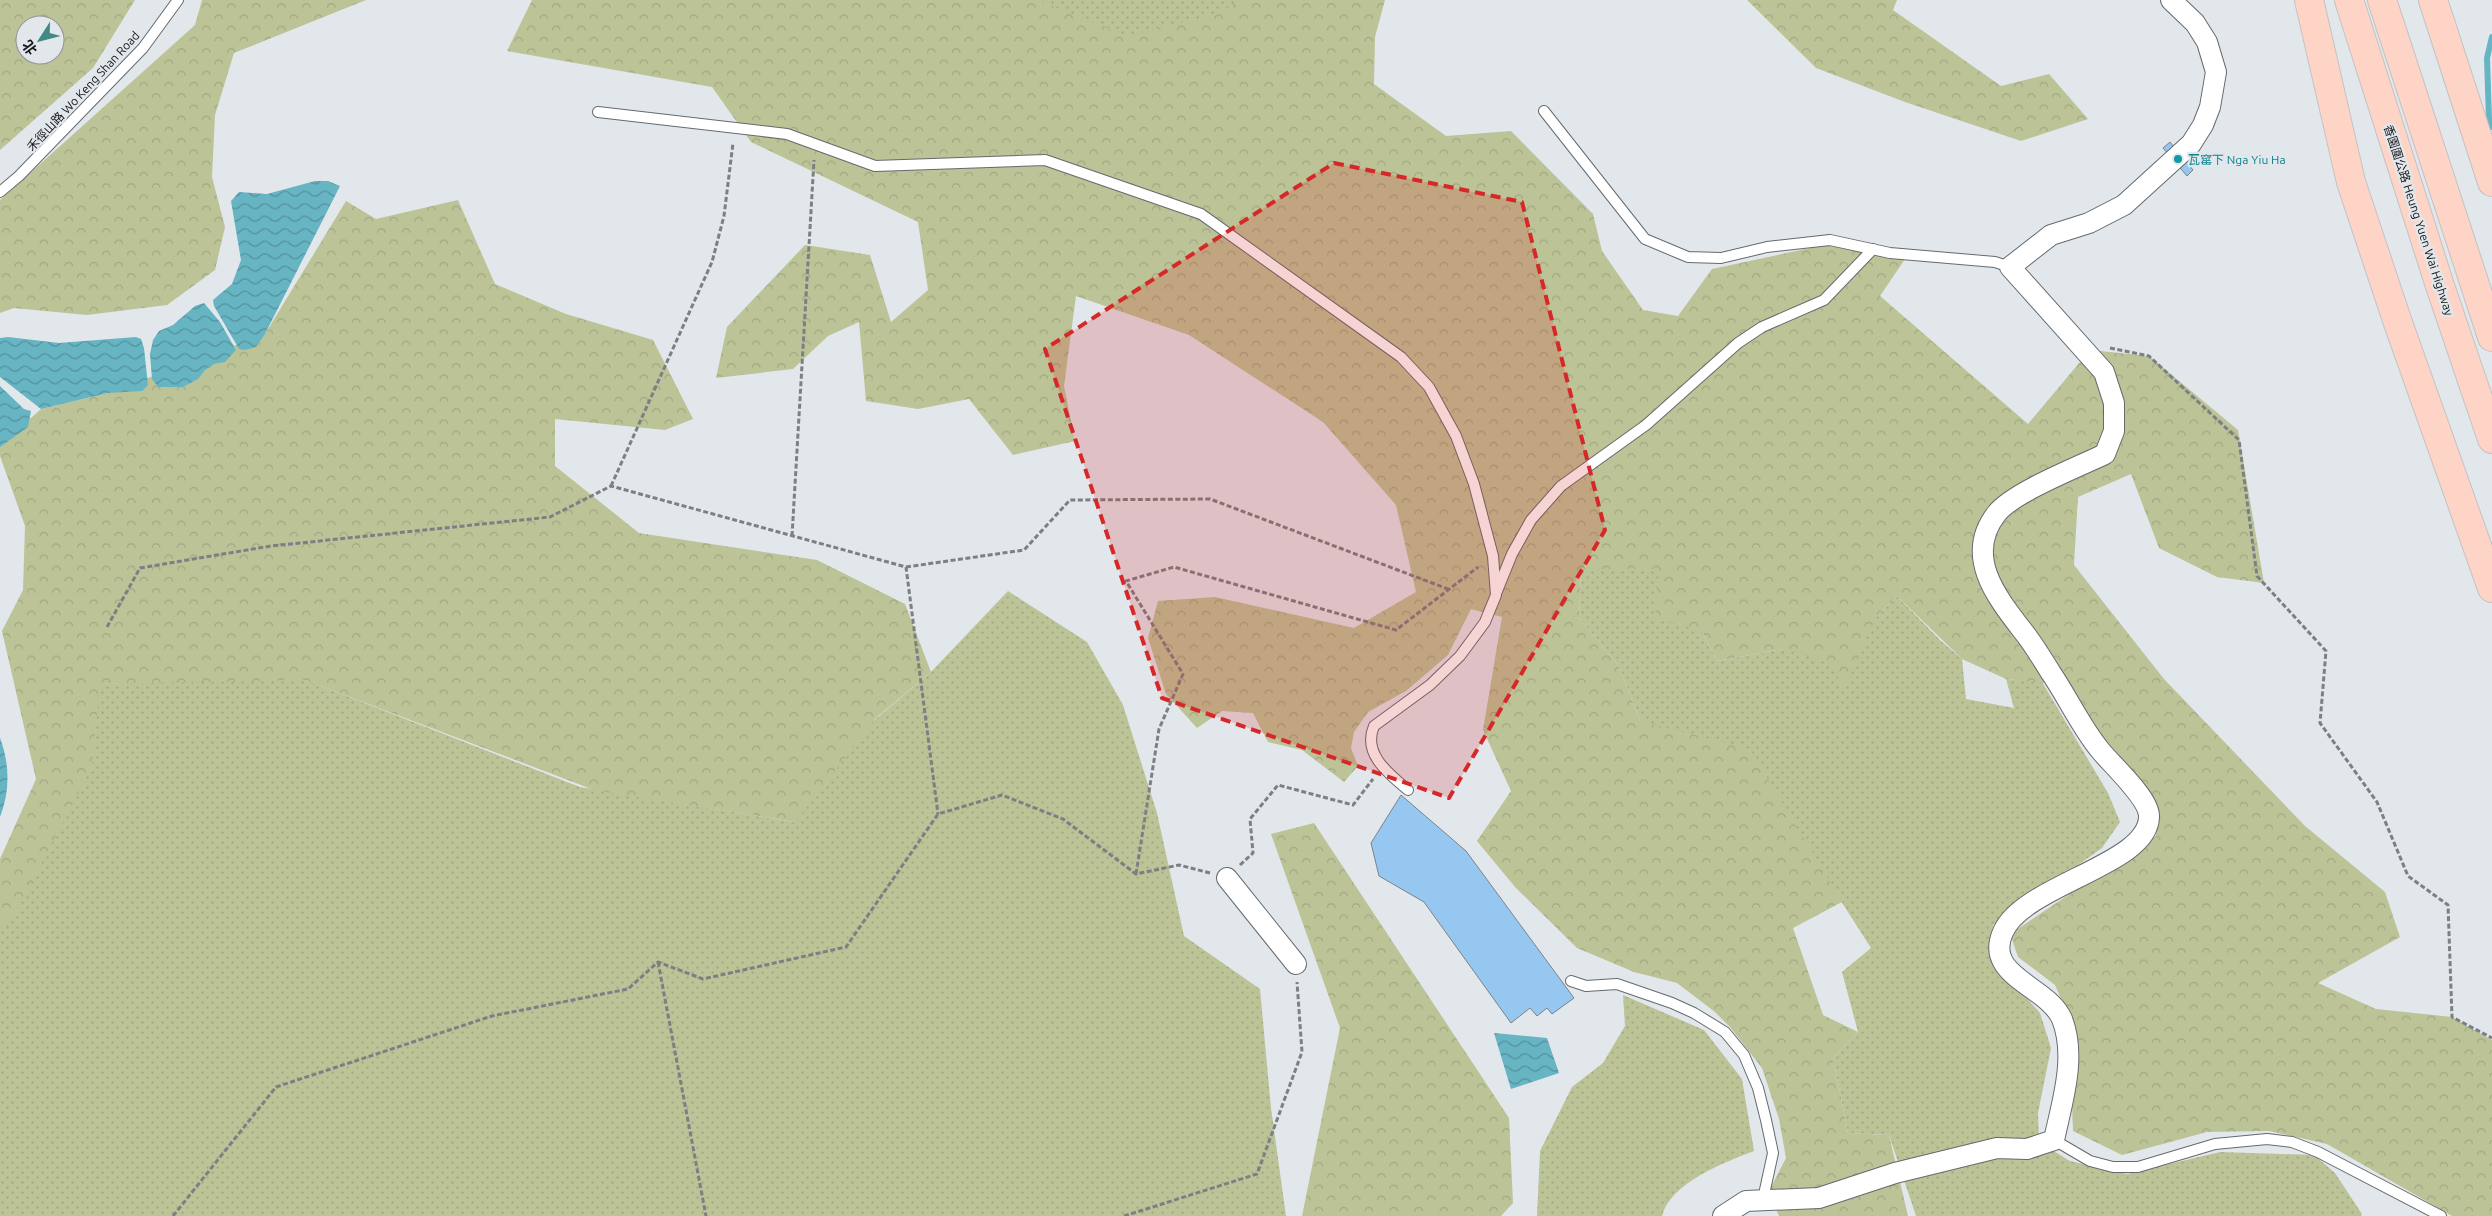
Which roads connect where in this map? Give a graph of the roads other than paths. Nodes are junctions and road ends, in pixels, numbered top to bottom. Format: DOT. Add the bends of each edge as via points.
graph roads {
  1 [pos="178,0"];
  2 [pos="2172,0"];
  3 [pos="2309,0"];
  4 [pos="2349,0"];
  5 [pos="2382,0"];
  6 [pos="2434,0"];
  7 [pos="1544,111"];
  8 [pos="598,112"];
  9 [pos="2492,182"];
  10 [pos="0,192"];
  11 [pos="1873,249"];
  12 [pos="2010,267"];
  13 [pos="2492,337"];
  14 [pos="2492,439"];
  15 [pos="2492,588"];
  16 [pos="1496,595"];
  17 [pos="1408,790"];
  18 [pos="1227,878"];
  19 [pos="1296,964"];
  20 [pos="1571,981"];
  21 [pos="2054,1140"];
  22 [pos="1763,1199"];
  23 [pos="1723,1216"];
  24 [pos="2441,1216"];
  1 -- 10 [label="lane, 禾徑山路 Wo Keng Shan Road" via="143,48"];
  2 -- 12 [label="street" via="2195,23 2207,42 2216,72 2210,107 2203,125 2191,144 2123,205 2089,223 2051,235"];
  3 -- 15 [label="highway" via="2352,182"];
  4 -- 14 [label="highway, 香園圍公路 Heung Yuen Wai Highway"];
  5 -- 13 [label="highway"];
  6 -- 9 [label="highway"];
  7 -- 11 [label="lane" via="1645,239 1688,257 1721,258 1768,247 1830,240"];
  8 -- 16 [label="lane" via="787,134 874,166 1045,160 1201,214 1401,357 1429,387 1456,436 1474,484 1493,556"];
  11 -- 12 [label="lane" via="1890,254 1995,262"];
  11 -- 16 [label="lane" via="1824,300 1762,327 1738,343 1646,425 1561,486 1531,520 1512,554"];
  12 -- 21 [label="street" via="2104,372 2114,403 2114,431 2105,454 2020,495 1999,511 1988,525 1982,547 1985,566 2004,609 2027,636 2092,740 2144,801 2149,815 2146,830 2126,851 2041,897 2008,922 2002,934 1999,950 2004,966 2061,1016 2068,1039 2069,1066"];
  16 -- 17 [label="lane" via="1485,622 1460,656 1430,686 1374,726 1370,742 1375,756"];
  18 -- 19 [label="street"];
  20 -- 22 [label="lane" via="1586,986 1617,984 1672,1003 1725,1032 1744,1055 1758,1088 1766,1120 1773,1153"];
  21 -- 22 [label="street" via="2027,1149 1997,1148 1895,1173 1819,1198"];
  21 -- 24 [label="lane" via="2090,1161 2113,1168 2138,1167 2215,1144 2267,1139 2292,1142 2318,1152"];
  22 -- 23 [label="street" via="1746,1201"];
}
